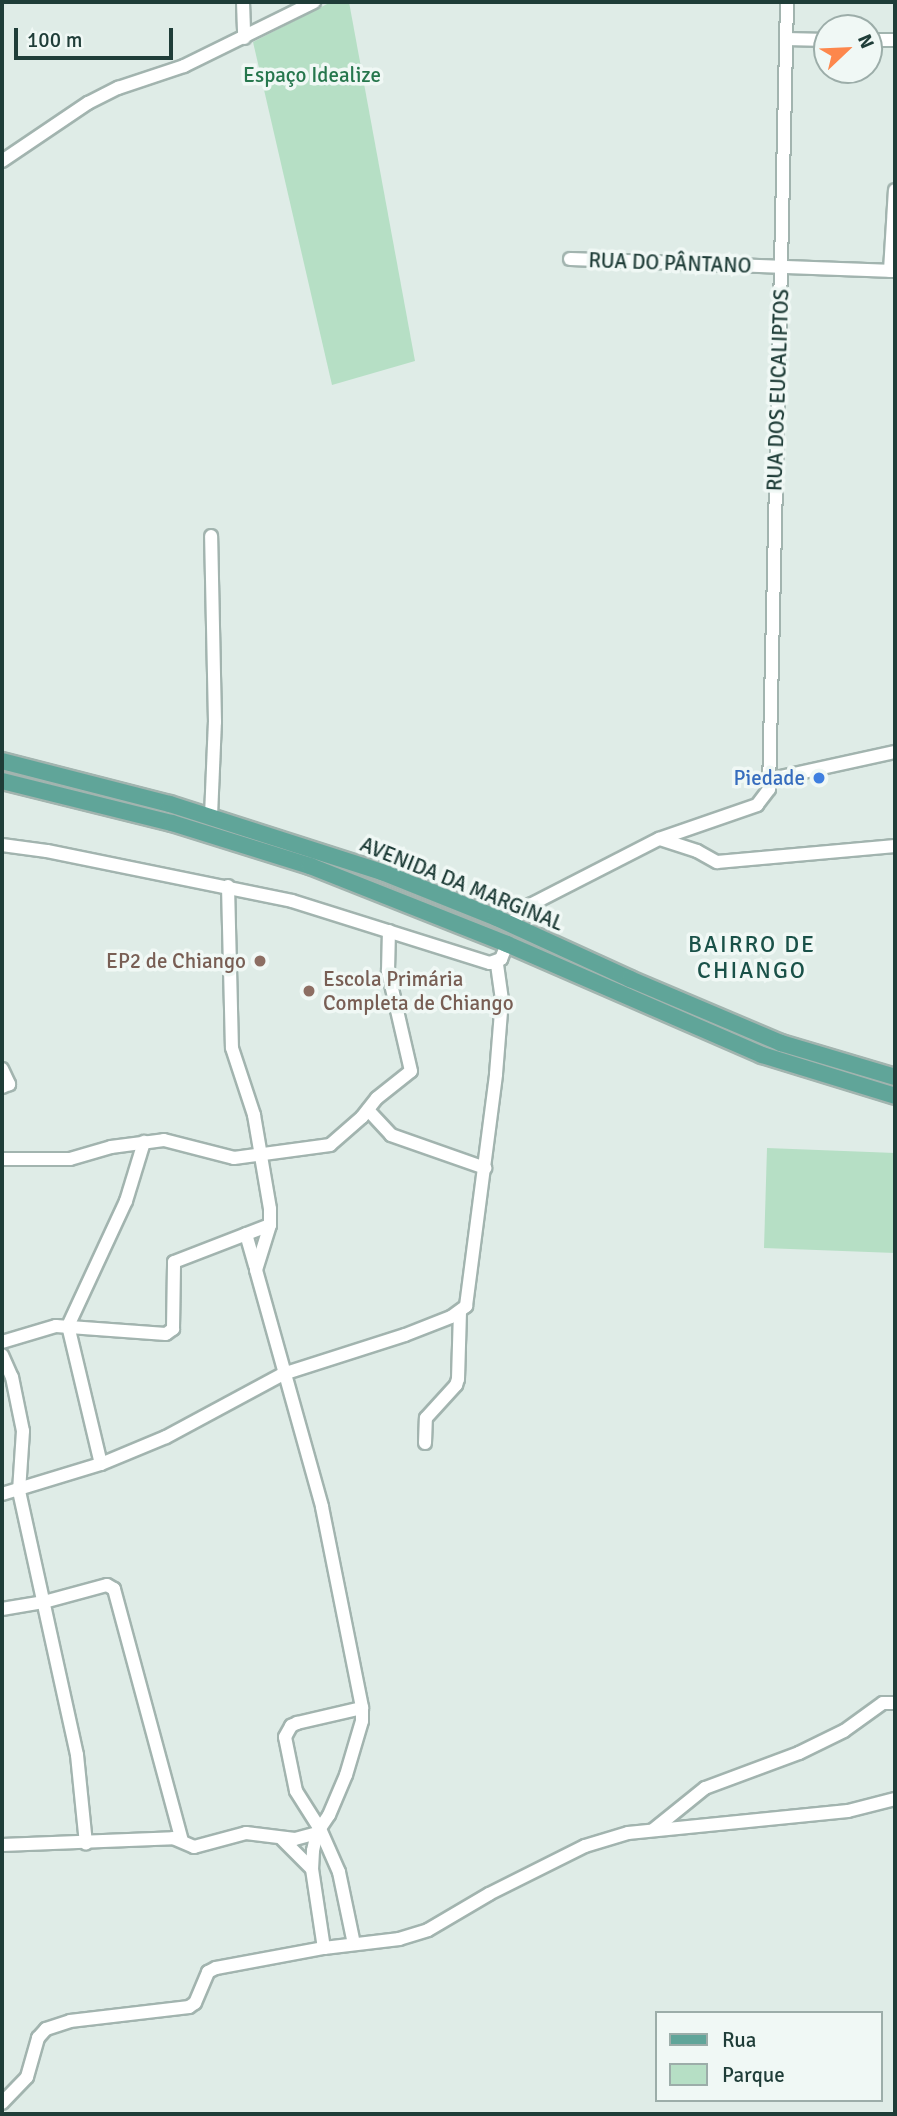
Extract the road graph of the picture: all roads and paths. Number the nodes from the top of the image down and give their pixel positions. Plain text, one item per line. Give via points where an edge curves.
1 (243, 2) edge
2 (314, 2) edge
3 (787, 2) edge
4 (244, 38) junction
5 (786, 39) junction
6 (813, 40) edge
7 (2, 161) edge
8 (895, 190) edge
9 (570, 260) dead end
10 (782, 267) junction
11 (893, 271) edge
12 (211, 536) dead end
13 (895, 751) edge
14 (2, 761) edge
15 (771, 779) junction
16 (2, 781) edge
17 (211, 816) junction
18 (659, 839) junction
19 (2, 845) edge
20 (895, 846) edge
21 (228, 886) junction
22 (510, 924) junction
23 (389, 931) junction
24 (507, 944) junction
25 (497, 962) junction
26 (2, 1069) edge
27 (895, 1077) edge
28 (2, 1087) edge
29 (895, 1096) edge
30 (368, 1110) junction
31 (144, 1142) junction
32 (262, 1153) junction
33 (2, 1159) edge
34 (485, 1168) junction
35 (270, 1224) junction
36 (246, 1234) junction
37 (256, 1270) junction
38 (460, 1312) junction
39 (68, 1326) junction
40 (2, 1342) edge
41 (2, 1355) edge
42 (283, 1374) junction
43 (425, 1443) dead end
44 (101, 1464) junction
45 (19, 1491) junction
46 (2, 1494) edge
47 (44, 1602) junction
48 (2, 1609) edge
49 (895, 1703) edge
50 (362, 1708) junction
51 (895, 1799) edge
52 (653, 1830) junction
53 (319, 1831) junction
54 (282, 1839) junction
55 (182, 1841) junction
56 (86, 1844) junction
57 (2, 1846) edge
58 (312, 1869) junction
59 (354, 1944) junction
60 (324, 1948) junction
61 (2, 2103) edge

1 - 4 street
2 - 4 street
3 - 5 street, RUA DOS EUCALIPTOS
4 - 7 street via 88,103
5 - 6 street
5 - 10 street, RUA DOS EUCALIPTOS
8 - 11 street
9 - 10 street, RUA DO PÂNTANO
10 - 11 street, RUA DO PÂNTANO
10 - 15 street, RUA DOS EUCALIPTOS
12 - 17 street via 215,722
13 - 15 street
14 - 17 main road, AVENIDA DA MARGINAL
15 - 18 street via 757,805
16 - 24 main road, AVENIDA DA MARGINAL via 172,823 310,866
17 - 22 main road, AVENIDA DA MARGINAL via 371,868
18 - 20 street via 717,862
18 - 22 street via 530,905
19 - 21 street
21 - 23 street
21 - 32 street via 231,1041
22 - 27 main road, AVENIDA DA MARGINAL via 781,1042
23 - 25 street
23 - 30 street via 388,971 411,1071
24 - 25 street
24 - 29 main road, AVENIDA DA MARGINAL via 762,1055
25 - 34 street via 502,1000
26 - 28 street via 9,1084
30 - 32 street via 330,1145
30 - 34 street via 391,1135
31 - 32 street via 164,1140 234,1158
31 - 33 street via 69,1159
31 - 39 street via 126,1201
32 - 35 street
34 - 38 street via 471,1251 469,1299
35 - 36 street
35 - 37 street
36 - 37 street
36 - 39 street via 174,1262 173,1329 166,1334
37 - 42 street
38 - 42 street via 405,1335
38 - 43 street via 458,1379 426,1418
39 - 40 street via 44,1328
39 - 44 street
41 - 45 street via 12,1377 23,1432
42 - 44 street via 166,1437
42 - 50 street via 322,1507
44 - 45 street
45 - 46 street
45 - 47 street
47 - 48 street
47 - 55 street via 107,1585 114,1589
47 - 56 street via 76,1755
49 - 52 street via 883,1703 844,1731 799,1753 705,1788
50 - 53 street via 346,1775
50 - 53 street via 297,1723 285,1737 296,1791
51 - 52 street via 848,1811
52 - 59 street via 585,1846 428,1930
53 - 54 street
53 - 58 street
53 - 59 street via 339,1872
54 - 55 street via 246,1833 203,1846
54 - 58 street
55 - 56 street via 161,1838
56 - 57 street
58 - 60 street
59 - 60 street
60 - 61 street via 216,1968 208,1972 189,2007 70,2021 46,2029 38,2038 30,2072

